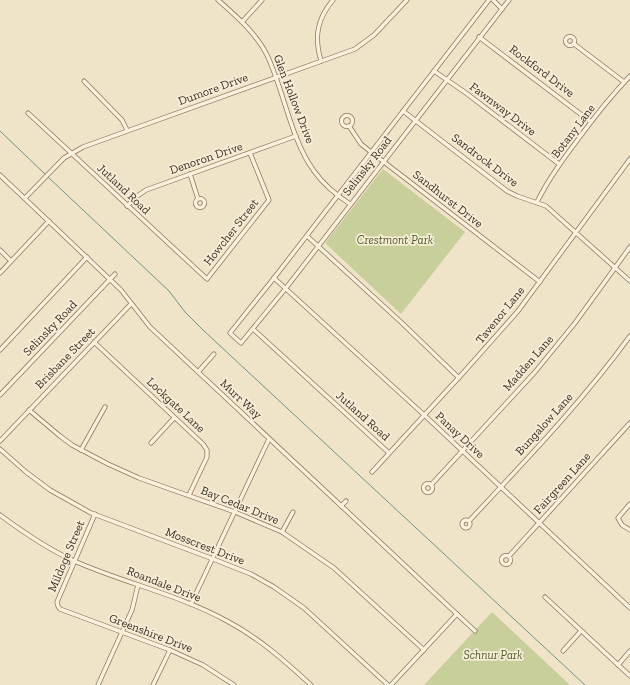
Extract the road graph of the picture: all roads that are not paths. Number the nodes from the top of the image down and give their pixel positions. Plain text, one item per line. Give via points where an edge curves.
1 (218, 0) edge
2 (262, 0) edge
3 (334, 0) edge
4 (407, 0) edge
5 (489, 0) edge
6 (492, 0) edge
7 (509, 0) edge
8 (502, 9) junction
9 (242, 22) junction
10 (479, 37) junction
11 (574, 44) dead end
12 (321, 61) junction
13 (434, 71) junction
14 (630, 76) edge
15 (275, 78) junction
16 (447, 80) junction
17 (84, 81) dead end
18 (624, 82) junction
19 (403, 110) junction
20 (28, 113) dead end
21 (416, 120) junction
22 (591, 122) junction
23 (349, 126) dead end
24 (127, 130) junction
25 (296, 136) junction
26 (371, 152) junction
27 (250, 153) junction
28 (71, 154) junction
29 (630, 159) edge
30 (383, 162) junction
31 (559, 164) junction
32 (190, 174) junction
33 (0, 175) edge
34 (337, 195) junction
35 (25, 198) junction
36 (198, 199) dead end
37 (537, 202) junction
38 (350, 204) junction
39 (127, 206) junction
40 (49, 221) junction
41 (575, 232) junction
42 (307, 236) junction
43 (318, 246) junction
44 (630, 247) edge
45 (0, 250) edge
46 (87, 257) junction
47 (11, 261) junction
48 (615, 267) junction
49 (0, 273) edge
50 (115, 274) dead end
51 (274, 278) junction
52 (110, 279) junction
53 (207, 279) joint
54 (630, 281) edge
55 (540, 282) junction
56 (286, 288) junction
57 (131, 304) junction
58 (253, 329) junction
59 (630, 336) edge
60 (94, 342) junction
61 (0, 350) edge
62 (214, 354) dead end
63 (198, 372) junction
64 (459, 378) junction
65 (0, 395) edge
66 (105, 407) dead end
67 (30, 410) junction
68 (424, 416) junction
69 (174, 418) junction
70 (630, 423) edge
71 (269, 439) junction
72 (0, 441) edge
73 (151, 443) dead end
74 (0, 449) edge
75 (81, 450) junction
76 (462, 451) junction
77 (389, 453) junction
78 (372, 472) dead end
79 (431, 485) dead end
80 (501, 487) junction
81 (189, 495) junction
82 (346, 501) dead end
83 (630, 504) edge
84 (341, 506) junction
85 (235, 512) junction
86 (293, 512) dead end
87 (95, 514) junction
88 (0, 516) edge
89 (469, 521) dead end
90 (539, 524) junction
91 (630, 530) edge
92 (282, 532) junction
93 (509, 556) dead end
94 (213, 559) junction
95 (75, 561) junction
96 (138, 585) junction
97 (545, 597) dead end
98 (191, 604) junction
99 (58, 606) joint
100 (630, 608) edge
101 (457, 614) junction
102 (475, 631) dead end
103 (581, 631) junction
104 (123, 632) junction
105 (170, 650) junction
106 (424, 650) junction
107 (563, 651) dead end
108 (630, 651) edge
109 (618, 664) junction
110 (630, 676) edge
111 (98, 685) edge
112 (153, 685) edge
113 (234, 685) edge
114 (311, 685) edge
115 (388, 685) edge
116 (391, 685) edge

1 - 9 street, Glen Hollow Drive
2 - 9 street
3 - 12 street via 323,13 318,26 317,48
4 - 12 street, Dumore Drive via 365,42 355,49
5 - 13 street, Selinsky Road
6 - 8 street
7 - 8 street, Selinsky Road
8 - 10 street, Selinsky Road
9 - 15 street, Glen Hollow Drive via 266,54
10 - 16 street, Selinsky Road
10 - 22 street, Rockford Drive
11 - 18 street
12 - 15 street, Dumore Drive
13 - 16 street, Fawnway Drive
13 - 19 street, Selinsky Road
14 - 18 street, Botany Lane
15 - 24 street, Dumore Drive
15 - 25 street, Glen Hollow Drive
16 - 21 street, Selinsky Road
16 - 31 street, Fawnway Drive
17 - 24 street via 122,120
18 - 22 street, Botany Lane
19 - 21 street, Sandrock Drive
19 - 26 street, Selinsky Road
20 - 28 street, Jutland Road
21 - 30 street, Selinsky Road
21 - 37 street, Sandrock Drive via 507,190
22 - 31 street, Botany Lane
23 - 26 street, Sandhurst Drive via 361,144
24 - 28 street, Dumore Drive
25 - 27 street, Denoron Drive
25 - 34 street, Glen Hollow Drive via 314,171
26 - 30 street, Sandhurst Drive
26 - 34 street, Selinsky Road
27 - 32 street, Denoron Drive
27 - 53 street, Howcher Street via 269,200
28 - 35 street, Dumore Drive
28 - 39 street, Jutland Road
29 - 41 street, Tavenor Lane
30 - 38 street, Selinsky Road
30 - 55 street, Sandhurst Drive
31 - 37 street, Botany Lane
32 - 36 street
32 - 39 street, Denoron Drive via 146,190
33 - 35 street, Murr Way
34 - 38 street, Glen Hollow Drive
34 - 42 street, Selinsky Road
35 - 40 street, Murr Way
37 - 41 street, Sandrock Drive via 556,213
38 - 43 street, Selinsky Road
39 - 53 street, Jutland Road
40 - 46 street, Murr Way
40 - 47 street
41 - 48 street, Sandrock Drive
41 - 55 street, Tavenor Lane
42 - 43 street
42 - 51 street, Selinsky Road
43 - 56 street, Selinsky Road
43 - 64 street
44 - 48 street, Madden Lane
45 - 47 street
46 - 52 street, Murr Way
46 - 61 street
47 - 49 street
48 - 54 street, Sandrock Drive
48 - 76 street, Madden Lane via 540,366
50 - 52 street, Selinsky Road
51 - 56 street, Panay Drive
51 - 58 street, Selinsky Road via 230,333 241,343
52 - 57 street, Murr Way
52 - 65 street, Selinsky Road
55 - 64 street, Tavenor Lane
56 - 58 street, Selinsky Road
56 - 68 street, Panay Drive
57 - 60 street, Brisbane Street
57 - 63 street, Murr Way via 150,327
58 - 77 street, Jutland Road
59 - 80 street, Bungalow Lane via 575,405
60 - 67 street, Brisbane Street
60 - 69 street, Lockgate Lane
62 - 63 street
63 - 71 street, Murr Way
64 - 68 street, Tavenor Lane
66 - 75 street
67 - 72 street, Brisbane Street
67 - 75 street, Bay Cedar Drive
68 - 76 street, Panay Drive
68 - 77 street, Tavenor Lane
69 - 73 street
69 - 81 street, Lockgate Lane via 207,450 207,457
70 - 90 street, Fairgreen Lane
71 - 84 street, Murr Way
71 - 85 street
74 - 87 street, Mosscrest Drive via 50,490
75 - 81 street, Bay Cedar Drive via 139,478
76 - 79 street, Madden Lane
76 - 80 street, Panay Drive
77 - 78 street, Tavenor Lane
80 - 89 street, Bungalow Lane
80 - 90 street, Panay Drive
81 - 85 street, Bay Cedar Drive
82 - 84 street
83 - 91 street via 618,518 622,525
84 - 101 street, Murr Way
85 - 92 street, Bay Cedar Drive
85 - 94 street
86 - 92 street
87 - 94 street, Mosscrest Drive
87 - 95 street, Mildoge Street
88 - 95 street, Roandale Drive via 40,543
90 - 93 street, Fairgreen Lane
90 - 100 street, Panay Drive
92 - 106 street, Bay Cedar Drive via 334,568
94 - 98 street
94 - 115 street, Mosscrest Drive via 251,574 304,608
95 - 96 street, Roandale Drive
95 - 99 street, Mildoge Street via 57,602
96 - 98 street, Roandale Drive
96 - 104 street
97 - 103 street
98 - 114 street, Roandale Drive via 256,638 284,659
99 - 104 street, Greenshire Drive via 60,610
101 - 102 street, Murr Way
101 - 106 street
103 - 107 street
103 - 109 street
104 - 105 street, Greenshire Drive
104 - 111 street
105 - 112 street
105 - 113 street, Greenshire Drive via 203,665
106 - 116 street
108 - 109 street
109 - 110 street

